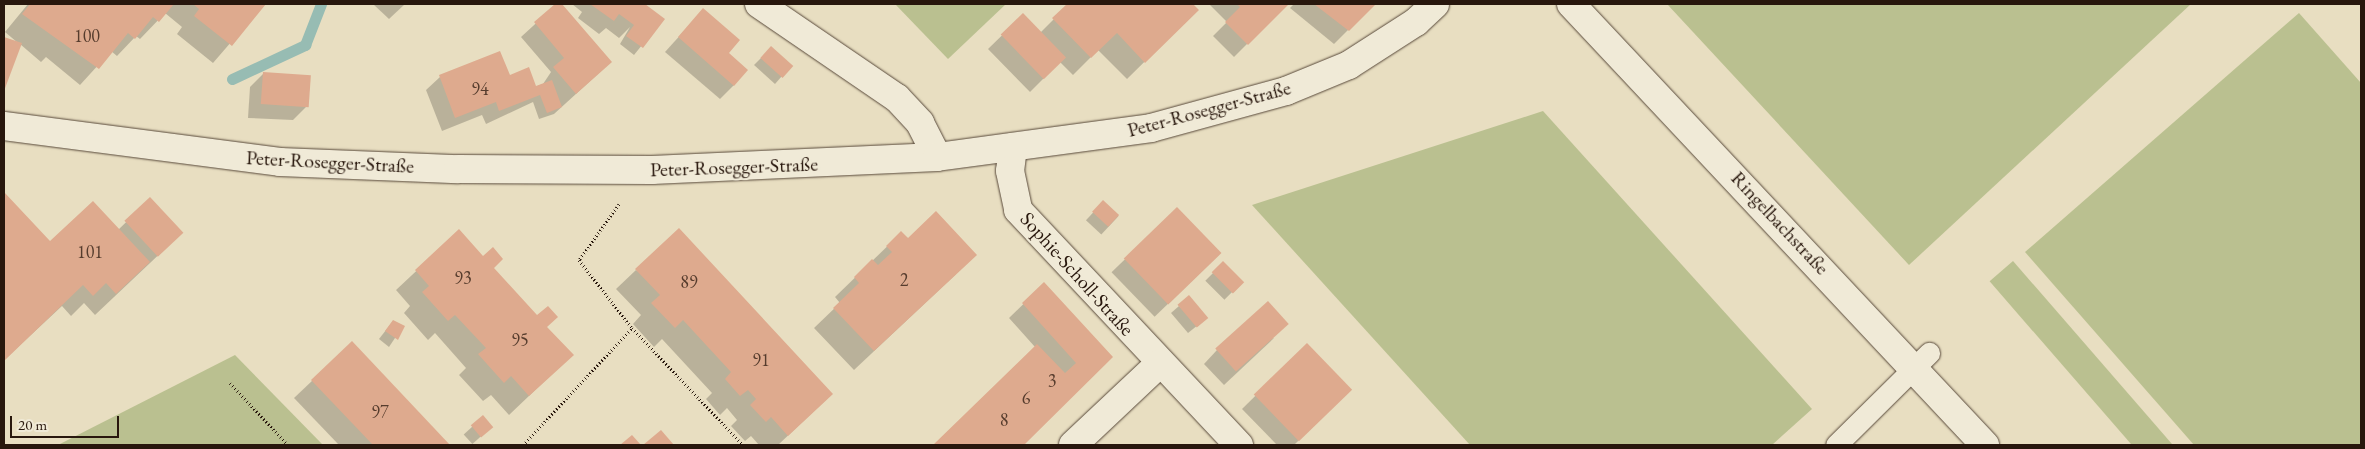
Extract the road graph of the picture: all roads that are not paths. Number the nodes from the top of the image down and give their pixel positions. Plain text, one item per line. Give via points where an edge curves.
1 (759, 4) edge
2 (1435, 4) edge
3 (1571, 4) edge
4 (4, 126) edge
5 (1013, 147) junction
6 (937, 157) junction
7 (1922, 361) junction
8 (1159, 364) junction
9 (1072, 445) edge
10 (1239, 445) edge
11 (1836, 445) edge
12 (1985, 445) edge

1 - 6 street via 897,98 920,123
2 - 5 street, Peter-Rosegger-Straße via 1416,22 1349,65 1286,91 1151,128
3 - 7 street, Ringelbachstraße
4 - 6 street, Peter-Rosegger-Straße via 280,162 652,170
5 - 6 street, Peter-Rosegger-Straße
5 - 8 street, Sophie-Scholl-Straße via 1010,171 1018,210
7 - 11 street
7 - 12 street, Ringelbachstraße
8 - 9 street
8 - 10 street, Sophie-Scholl-Straße

